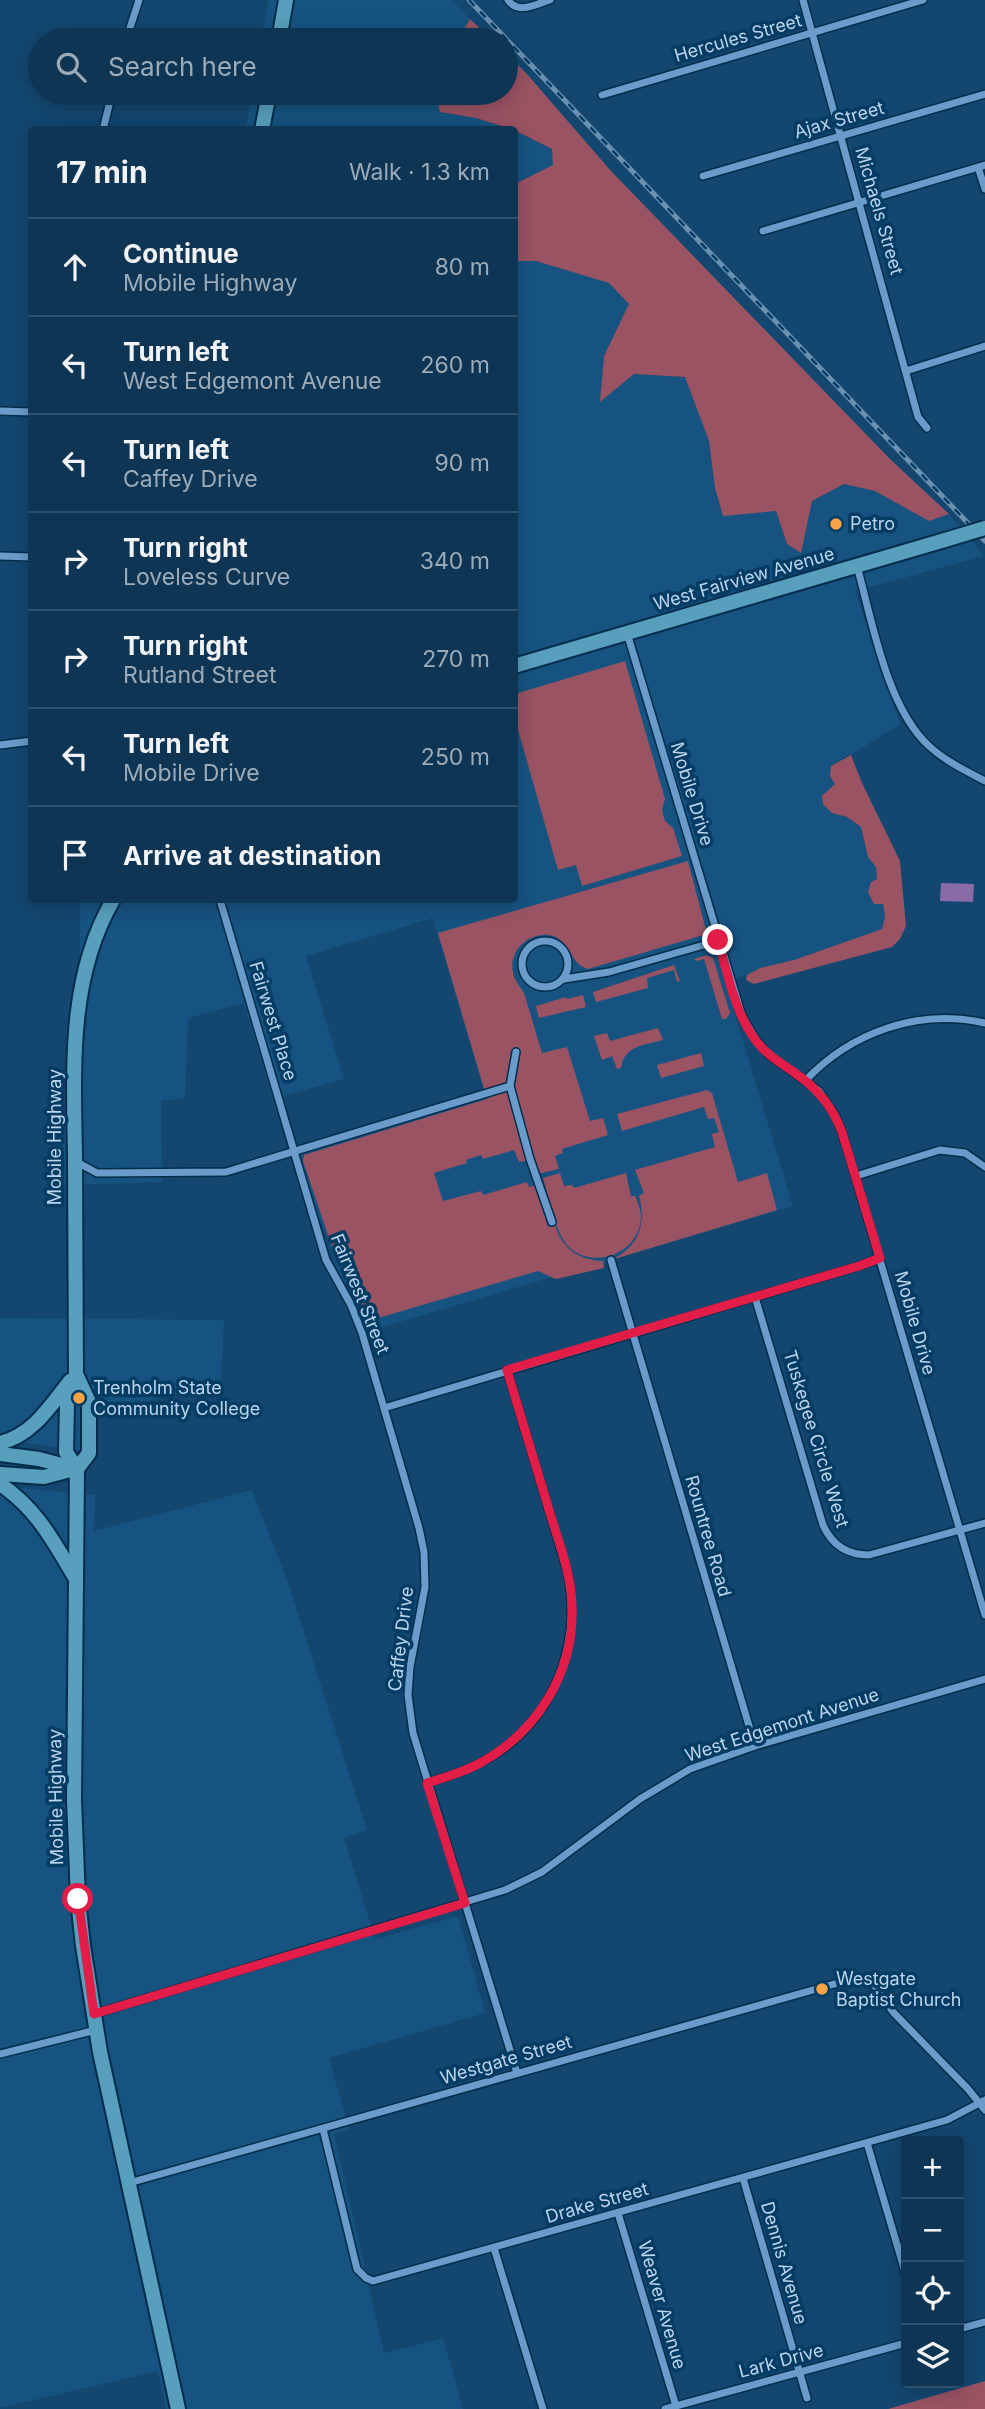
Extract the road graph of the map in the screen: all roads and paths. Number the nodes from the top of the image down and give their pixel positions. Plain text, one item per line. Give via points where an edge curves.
1 (138, 0) edge
2 (550, 0) edge
3 (803, 0) edge
4 (923, 0) edge
5 (283, 1) edge
6 (508, 1) edge
7 (130, 28) edge
8 (280, 28) edge
9 (813, 32) junction
10 (985, 94) edge
11 (602, 95) dead end
12 (109, 105) edge
13 (267, 105) edge
14 (104, 126) edge
15 (263, 126) edge
16 (841, 136) junction
17 (982, 166) edge
18 (703, 176) dead end
19 (985, 189) edge
20 (860, 202) junction
21 (763, 231) dead end
22 (985, 346) edge
23 (906, 371) junction
24 (0, 411) edge
25 (28, 412) edge
26 (927, 428) dead end
27 (985, 528) edge
28 (0, 556) edge
29 (28, 557) edge
30 (857, 566) junction
31 (627, 633) junction
32 (518, 665) edge
33 (28, 742) edge
34 (0, 746) edge
35 (985, 781) edge
36 (111, 903) edge
37 (221, 903) edge
38 (718, 940) junction
39 (564, 979) junction
40 (985, 1023) edge
41 (516, 1052) dead end
42 (806, 1081) junction
43 (510, 1086) junction
44 (295, 1152) junction
45 (75, 1161) junction
46 (985, 1167) edge
47 (856, 1176) junction
48 (552, 1222) dead end
49 (880, 1258) junction
50 (611, 1260) dead end
51 (755, 1297) junction
52 (632, 1334) junction
53 (507, 1370) junction
54 (75, 1374) junction
55 (384, 1408) junction
56 (0, 1443) edge
57 (0, 1454) edge
58 (77, 1469) junction
59 (0, 1474) edge
60 (0, 1483) edge
61 (985, 1522) edge
62 (960, 1530) junction
63 (76, 1579) junction
64 (985, 1615) edge
65 (985, 1679) edge
66 (755, 1746) junction
67 (427, 1783) junction
68 (465, 1903) junction
69 (94, 2014) junction
70 (97, 2030) junction
71 (0, 2054) edge
72 (517, 2074) junction
73 (983, 2105) edge
74 (323, 2129) junction
75 (867, 2143) junction
76 (743, 2178) junction
77 (129, 2183) junction
78 (618, 2213) junction
79 (494, 2248) junction
80 (902, 2262) edge
81 (985, 2322) edge
82 (964, 2328) edge
83 (901, 2344) edge
84 (799, 2372) junction
85 (807, 2398) dead end
86 (676, 2406) junction
87 (178, 2409) edge
88 (543, 2409) edge
89 (665, 2409) edge

1 - 7 street
2 - 6 street via 523,8
3 - 9 street, Michaels Street
4 - 9 street, Hercules Street
5 - 8 main road
9 - 11 street, Hercules Street
9 - 16 street, Michaels Street
10 - 16 street, Ajax Street
12 - 14 street
13 - 15 main road
16 - 18 street, Ajax Street
16 - 20 street, Michaels Street
17 - 19 street
17 - 20 street
20 - 21 street
20 - 23 street, Michaels Street
22 - 23 street
23 - 26 street, Michaels Street via 918,417
24 - 25 street
27 - 30 main road, West Fairview Avenue, bridge
28 - 29 street
30 - 31 main road, West Fairview Avenue
30 - 35 street via 892,689 912,729 930,748
31 - 32 main road, West Fairview Avenue
31 - 38 street, Mobile Drive
33 - 34 street
36 - 45 main road, Mobile Highway via 92,948 78,1007
37 - 44 street, Fairwest Place
38 - 39 street via 609,972
38 - 42 street, Mobile Drive via 749,1029 769,1055
39 - 39 street via 547,988 528,981 522,964 530,946 549,941 558,944 568,961
40 - 42 street via 942,1019 893,1026 843,1048
41 - 43 street
42 - 47 street, Mobile Drive via 835,1115
43 - 44 street
43 - 48 street
44 - 45 street via 220,1173 97,1172
44 - 55 street, Fairwest Street via 326,1260 362,1333
45 - 54 main road, Mobile Highway
46 - 47 street via 965,1153 940,1150
47 - 49 street, Mobile Drive
49 - 51 street
49 - 62 street, Mobile Drive
50 - 52 street, Rountree Road
51 - 52 street
51 - 62 street, Tuskegee Circle West via 823,1525 833,1542 850,1553 869,1555
52 - 53 street
52 - 66 street, Rountree Road
53 - 55 street
53 - 67 street via 568,1574 572,1607 569,1643 551,1694 524,1731 481,1763
54 - 56 main road via 36,1423
54 - 58 main road, Mobile Highway via 67,1403 66,1452
54 - 58 main road, Mobile Highway via 89,1402 89,1453
55 - 67 street, Caffey Drive via 424,1552 425,1587 408,1695
57 - 58 main road
58 - 59 main road via 44,1477
58 - 63 main road, Mobile Highway
60 - 63 main road via 29,1506
61 - 62 street
62 - 64 street, Mobile Drive
63 - 69 main road, Mobile Highway via 75,1849
65 - 66 street, West Edgemont Avenue
66 - 68 street, West Edgemont Avenue via 673,1778 542,1872
67 - 68 street, Caffey Drive
68 - 69 street, West Edgemont Avenue
68 - 72 street, Caffey Drive
69 - 70 main road, Mobile Highway
70 - 71 street
70 - 77 main road, Mobile Highway
72 - 73 street, Westgate Street via 859,1977 871,1983
72 - 74 street, Westgate Street
73 - 75 street, Drake Street
74 - 77 street, Westgate Street
74 - 79 street, Drake Street via 357,2269 366,2278 379,2280
75 - 76 street, Drake Street
75 - 80 street
76 - 78 street, Drake Street
76 - 84 street, Dennis Avenue
77 - 87 main road, Mobile Highway
78 - 79 street, Drake Street
78 - 86 street, Weaver Avenue
79 - 88 street
81 - 82 street
83 - 84 street, Lark Drive
84 - 85 street, Dennis Avenue
84 - 86 street, Lark Drive
86 - 89 street, Lark Drive

